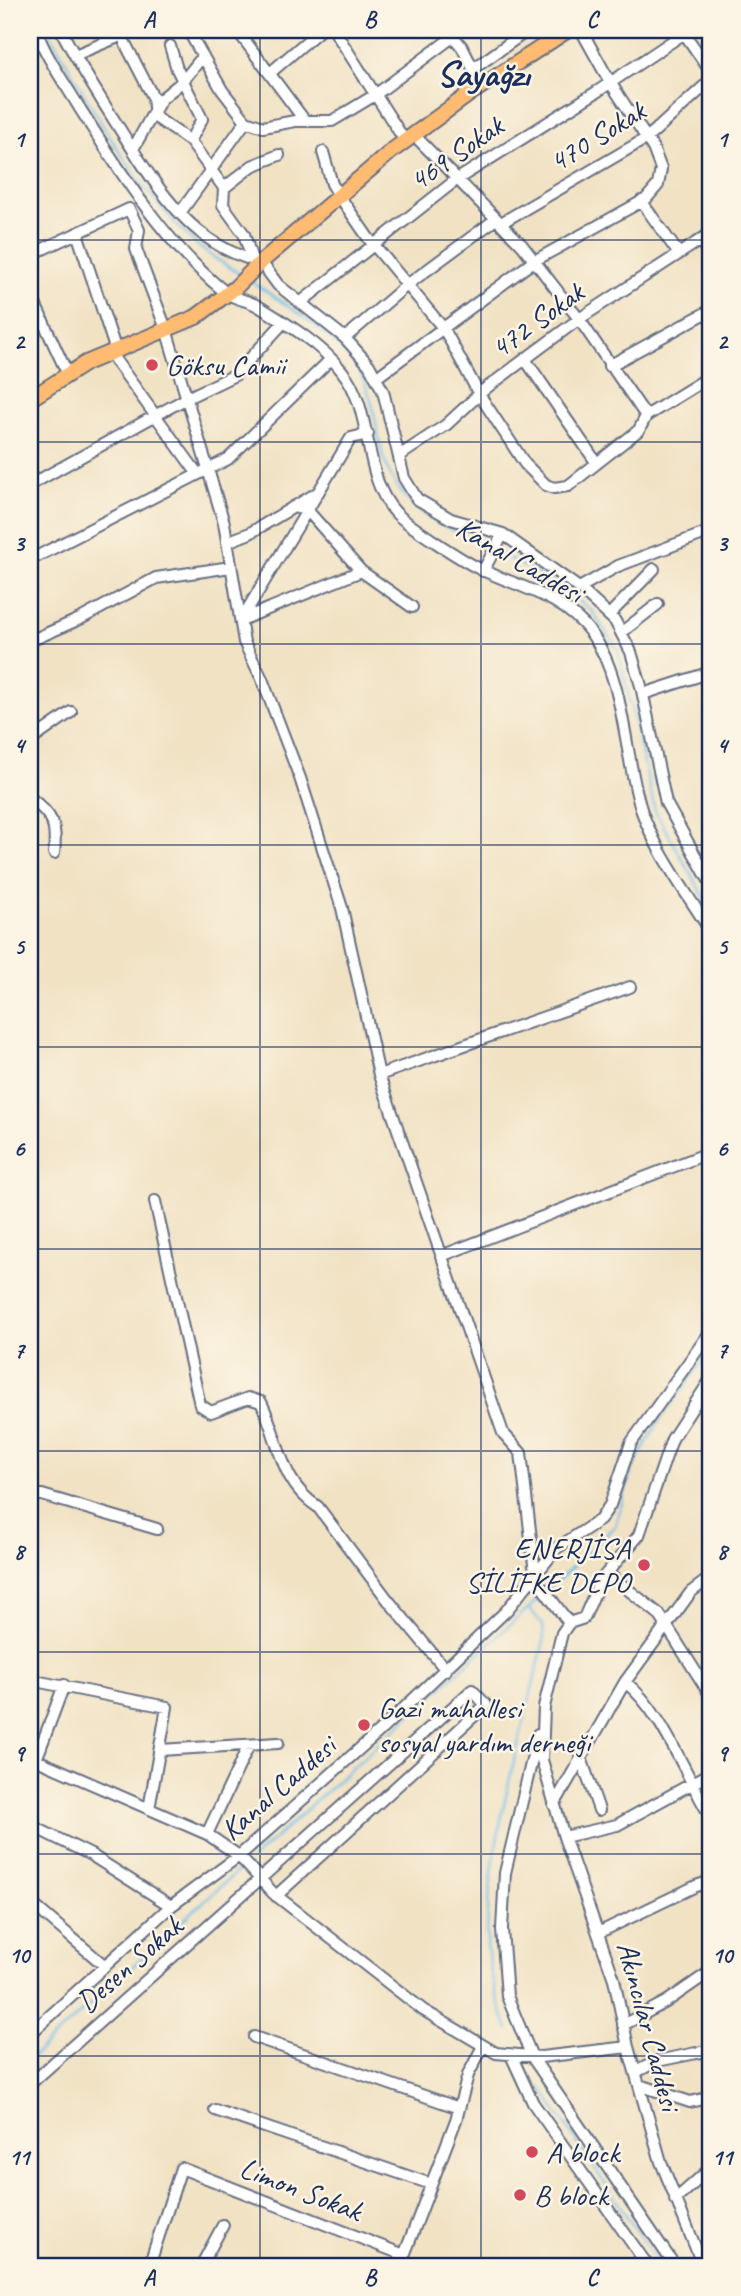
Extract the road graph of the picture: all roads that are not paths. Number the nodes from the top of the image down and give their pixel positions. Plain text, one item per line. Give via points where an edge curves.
1 (36, 30) edge
2 (61, 30) edge
3 (135, 30) edge
4 (188, 30) edge
5 (237, 30) edge
6 (320, 30) edge
7 (334, 30) edge
8 (528, 30) edge
9 (568, 30) edge
10 (581, 30) edge
11 (685, 31) edge
12 (451, 33) edge
13 (125, 43) dead end
14 (170, 46) dead end
15 (75, 55) junction
16 (203, 56) junction
17 (473, 69) junction
18 (711, 72) edge
19 (270, 73) junction
20 (711, 80) edge
21 (183, 81) junction
22 (610, 82) junction
23 (482, 86) junction
24 (375, 95) junction
25 (154, 110) junction
26 (246, 121) junction
27 (305, 121) junction
28 (409, 138) junction
29 (646, 138) junction
30 (190, 141) junction
31 (133, 149) junction
32 (323, 152) dead end
33 (279, 155) dead end
34 (210, 167) junction
35 (456, 180) junction
36 (224, 188) junction
37 (340, 197) junction
38 (641, 201) junction
39 (180, 213) junction
40 (498, 221) junction
41 (77, 233) junction
42 (711, 233) edge
43 (699, 240) junction
44 (373, 244) junction
45 (679, 254) junction
46 (30, 256) edge
47 (711, 257) edge
48 (534, 261) junction
49 (256, 263) junction
50 (407, 285) junction
51 (231, 291) junction
52 (30, 293) edge
53 (300, 303) junction
54 (711, 310) edge
55 (579, 319) junction
56 (283, 323) junction
57 (444, 328) junction
58 (166, 329) junction
59 (345, 338) junction
60 (113, 352) junction
61 (331, 359) junction
62 (525, 359) junction
63 (609, 366) junction
64 (68, 375) junction
65 (711, 376) edge
66 (377, 377) junction
67 (479, 394) junction
68 (187, 398) junction
69 (30, 399) edge
70 (155, 415) junction
71 (646, 416) junction
72 (368, 433) junction
73 (399, 456) junction
74 (596, 462) junction
75 (202, 471) junction
76 (30, 485) edge
77 (318, 492) junction
78 (293, 507) junction
79 (307, 510) junction
80 (711, 531) edge
81 (500, 538) junction
82 (227, 542) junction
83 (30, 560) edge
84 (486, 566) junction
85 (231, 567) junction
86 (654, 569) dead end
87 (361, 571) junction
88 (579, 588) junction
89 (658, 604) dead end
90 (412, 607) dead end
91 (609, 615) junction
92 (241, 620) junction
93 (622, 632) junction
94 (30, 641) edge
95 (711, 672) edge
96 (643, 694) junction
97 (71, 712) dead end
98 (30, 741) edge
99 (30, 798) edge
100 (54, 853) dead end
101 (711, 884) edge
102 (711, 932) edge
103 (630, 987) dead end
104 (379, 1075) junction
105 (711, 1152) edge
106 (155, 1201) dead end
107 (441, 1256) junction
108 (711, 1331) edge
109 (711, 1379) edge
110 (30, 1495) edge
111 (157, 1529) dead end
112 (607, 1573) junction
113 (532, 1576) junction
114 (711, 1577) edge
115 (569, 1623) junction
116 (667, 1624) junction
117 (446, 1670) junction
118 (711, 1672) edge
119 (30, 1680) edge
120 (701, 1680) junction
121 (625, 1682) junction
122 (64, 1685) junction
123 (711, 1696) edge
124 (544, 1707) junction
125 (278, 1743) dead end
126 (249, 1745) junction
127 (160, 1750) junction
128 (33, 1758) edge
129 (581, 1759) junction
130 (711, 1773) edge
131 (690, 1784) junction
132 (554, 1805) junction
133 (149, 1809) junction
134 (599, 1810) dead end
135 (711, 1817) edge
136 (30, 1825) edge
137 (207, 1834) junction
138 (564, 1836) junction
139 (239, 1856) junction
140 (261, 1880) junction
141 (711, 1881) edge
142 (276, 1896) junction
143 (30, 1902) edge
144 (171, 1906) junction
145 (598, 1933) junction
146 (105, 1966) junction
147 (711, 1971) edge
148 (624, 2025) junction
149 (30, 2034) edge
150 (254, 2037) dead end
151 (483, 2046) junction
152 (628, 2047) junction
153 (711, 2050) edge
154 (511, 2055) junction
155 (532, 2057) junction
156 (636, 2072) junction
157 (30, 2084) edge
158 (639, 2085) junction
159 (711, 2098) edge
160 (459, 2108) junction
161 (215, 2110) dead end
162 (711, 2168) edge
163 (431, 2184) junction
164 (675, 2200) junction
165 (223, 2225) dead end
166 (402, 2261) edge
167 (149, 2266) edge
168 (201, 2266) edge
169 (648, 2266) edge
170 (675, 2266) edge
171 (703, 2266) edge

1 - 51 street via 42,48 102,143 163,229
2 - 15 street
3 - 15 street
4 - 16 street
5 - 19 street
6 - 19 street
7 - 24 street
8 - 17 street
9 - 23 main road
10 - 22 street
11 - 18 street
11 - 22 street, 469 Sokak
12 - 17 street
12 - 24 street
13 - 25 street via 148,86
14 - 21 street
15 - 31 street
16 - 21 street
16 - 26 street
17 - 23 street
19 - 27 street
20 - 29 street, 470 Sokak
21 - 25 street
21 - 30 street via 202,119
22 - 29 street
22 - 35 street, 469 Sokak
23 - 28 main road
24 - 27 street via 332,121
24 - 28 street
25 - 30 street via 168,129
25 - 31 street
26 - 27 street via 263,127
26 - 34 street
28 - 35 street
28 - 37 main road
29 - 38 street via 661,169 658,185
29 - 40 street, 470 Sokak
30 - 34 street
31 - 39 street
32 - 37 street
33 - 36 street via 252,166
34 - 36 street
34 - 39 street
35 - 40 street
35 - 44 street, 469 Sokak
36 - 49 street via 223,205 244,234
37 - 44 street
37 - 49 main road
38 - 45 street
38 - 48 street
39 - 49 street via 215,243
40 - 48 street
40 - 50 street, 470 Sokak
41 - 46 street
41 - 58 street via 129,209 139,230 136,249
41 - 60 street
42 - 43 street, 472 Sokak
43 - 45 street, 472 Sokak
43 - 47 street
44 - 50 street
44 - 53 street, 469 Sokak
45 - 55 street, 472 Sokak
48 - 55 street
48 - 57 street
49 - 51 main road
49 - 53 street
50 - 57 street
50 - 59 street, 470 Sokak
51 - 56 street, Kanal Caddesi
51 - 58 main road via 196,317
52 - 64 street
53 - 59 street
54 - 63 street
55 - 62 street, 472 Sokak
55 - 63 street
56 - 61 street, Kanal Caddesi
56 - 68 street via 234,375
57 - 66 street
57 - 67 street
58 - 60 main road
58 - 68 street
59 - 66 street
60 - 64 main road
60 - 70 street
61 - 72 street, Kanal Caddesi via 352,386
61 - 75 street via 228,459
62 - 67 street, 472 Sokak
62 - 74 street
63 - 71 street
64 - 69 main road
65 - 71 street
66 - 73 street
67 - 73 street, 472 Sokak via 446,425
67 - 74 street via 525,464 546,485 568,486
68 - 70 street
68 - 75 street
70 - 75 street
70 - 76 street
71 - 74 street via 639,430
72 - 77 street via 351,438
72 - 84 street, Kanal Caddesi via 382,490 396,513
73 - 81 street via 404,478 417,499 451,519
75 - 82 street
75 - 83 street
77 - 78 street
77 - 79 street
78 - 79 street
78 - 82 street
79 - 87 street
79 - 92 street
80 - 88 street via 618,566
81 - 84 street
81 - 88 street
82 - 85 street
84 - 102 street, Kanal Caddesi via 547,596 591,633 615,689 648,826
85 - 92 street
85 - 94 street via 156,578
86 - 91 street
87 - 90 street
87 - 92 street
88 - 91 street
89 - 93 street
91 - 93 street
92 - 104 street via 244,642 300,778 342,908
93 - 96 street
95 - 96 street
96 - 101 street via 666,803
97 - 98 street
99 - 100 street via 43,807 57,828
103 - 104 street
104 - 107 street
105 - 107 street
106 - 117 street via 200,1405 211,1412 248,1398 261,1402 289,1480 318,1507
107 - 113 street via 503,1433 521,1453
108 - 113 street, Kanal Caddesi via 631,1443 610,1505 600,1520 557,1548
109 - 112 street via 672,1439 639,1535
110 - 111 street
112 - 115 street via 584,1618
112 - 116 street
113 - 115 street
113 - 117 street, Kanal Caddesi via 506,1611
114 - 116 street via 691,1592
115 - 124 street via 562,1633
116 - 120 street
116 - 121 street
117 - 139 street, Kanal Caddesi
118 - 120 street
119 - 122 street
120 - 123 street
121 - 129 street
121 - 131 street via 639,1693
122 - 127 street via 167,1707
122 - 128 street
124 - 132 street, Akıncılar Caddesi via 542,1760
124 - 155 street via 505,1873 502,1930 507,1996
125 - 126 street
126 - 127 street
126 - 137 street
127 - 133 street
128 - 133 street
129 - 132 street
129 - 134 street
130 - 131 street
131 - 135 street
131 - 138 street via 617,1825
132 - 138 street, Akıncılar Caddesi
133 - 137 street
136 - 144 street via 91,1855
137 - 139 street
138 - 145 street, Akıncılar Caddesi
139 - 140 street
139 - 144 street, Kanal Caddesi
140 - 142 street
140 - 142 street, Desen Sokak via 310,1831 472,1690 486,1704
140 - 157 street, Desen Sokak
141 - 145 street
142 - 151 street via 423,2010
143 - 146 street
144 - 146 street, Kanal Caddesi
145 - 148 street, Akıncılar Caddesi
146 - 149 street, Kanal Caddesi
147 - 148 street
148 - 152 street, Akıncılar Caddesi
150 - 160 street
151 - 154 street
151 - 160 street via 468,2075
152 - 155 street
152 - 156 street, Akıncılar Caddesi
153 - 156 street via 657,2061
154 - 155 street
154 - 169 street via 533,2103
155 - 170 street
156 - 158 street, Akıncılar Caddesi
158 - 159 street via 690,2102
158 - 164 street, Akıncılar Caddesi
160 - 163 street
161 - 163 street
162 - 164 street
163 - 166 street
164 - 171 street, Akıncılar Caddesi
165 - 168 street
166 - 167 street, Limon Sokak via 181,2168

